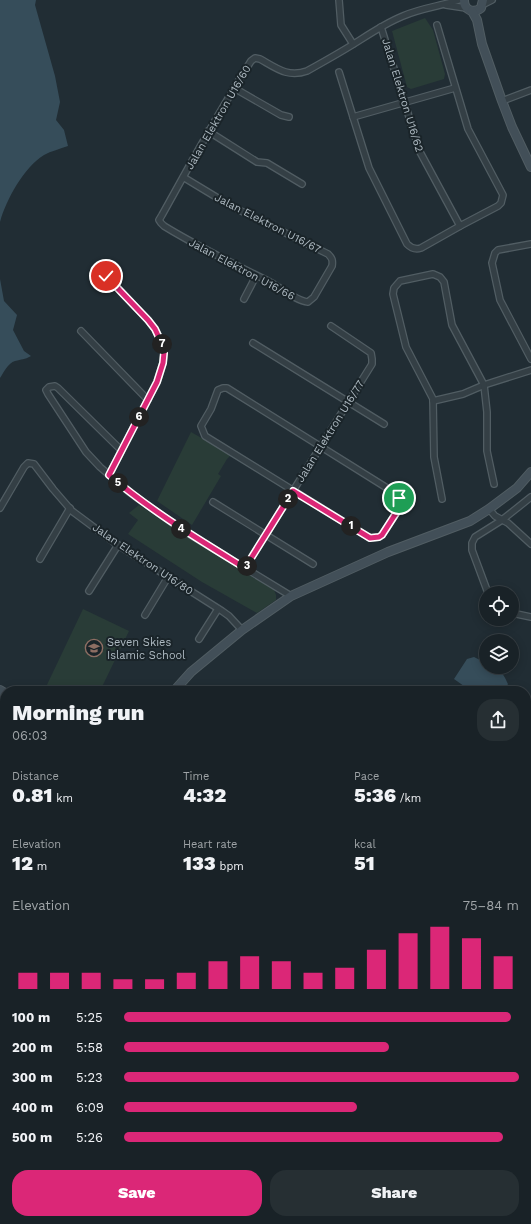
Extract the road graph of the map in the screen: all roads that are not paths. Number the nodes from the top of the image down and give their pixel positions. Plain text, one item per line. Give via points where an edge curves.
1 (339, 0) edge
2 (459, 0) edge
3 (492, 0) edge
4 (482, 4) edge
5 (444, 5) junction
6 (467, 6) edge
7 (477, 20) junction
8 (437, 25) dead end
9 (382, 27) junction
10 (353, 44) junction
11 (339, 72) dead end
12 (234, 88) junction
13 (455, 88) junction
14 (531, 90) edge
15 (502, 101) junction
16 (405, 102) junction
17 (289, 117) dead end
18 (353, 117) junction
19 (208, 131) junction
20 (528, 153) edge
21 (531, 167) edge
22 (183, 177) junction
23 (302, 184) dead end
24 (162, 215) joint
25 (460, 226) junction
26 (531, 244) edge
27 (106, 276) dead end
28 (256, 276) junction
29 (324, 279) joint
30 (244, 299) dead end
31 (331, 326) dead end
32 (80, 331) dead end
33 (253, 343) dead end
34 (531, 359) edge
35 (531, 370) edge
36 (484, 385) junction
37 (148, 400) junction
38 (348, 402) junction
39 (433, 402) junction
40 (384, 424) dead end
41 (321, 446) junction
42 (121, 450) junction
43 (531, 472) edge
44 (109, 475) junction
45 (494, 484) dead end
46 (293, 491) junction
47 (531, 497) edge
48 (442, 499) dead end
49 (213, 502) dead end
50 (0, 508) edge
51 (70, 508) junction
52 (489, 509) junction
53 (502, 520) junction
54 (266, 535) junction
55 (531, 544) edge
56 (118, 545) junction
57 (40, 559) dead end
58 (313, 564) dead end
59 (245, 568) junction
60 (168, 577) junction
61 (485, 586) edge
62 (89, 591) dead end
63 (291, 596) junction
64 (218, 609) junction
65 (519, 614) edge
66 (145, 615) dead end
67 (531, 617) edge
68 (242, 630) junction
69 (199, 639) dead end
70 (178, 686) edge

1 - 10 street via 341,24
2 - 5 street
3 - 4 street
4 - 6 street via 475,11
4 - 7 street
5 - 6 street
5 - 9 street, Jalan Elektron U16/60 via 420,9
6 - 7 street
7 - 15 street via 482,44
8 - 13 street
9 - 10 street, Jalan Elektron U16/60
9 - 16 street, Jalan Elektron U16/62
10 - 12 street, Jalan Elektron U16/60 via 301,73 284,73 255,58
11 - 18 street
12 - 17 street
12 - 19 street, Jalan Elektron U16/60
13 - 16 street
13 - 25 street via 468,129 503,195 498,206
14 - 15 street
15 - 20 street via 512,127
16 - 18 street
16 - 25 street, Jalan Elektron U16/62 via 420,152
18 - 25 street via 369,168 407,244 413,248 421,248
19 - 22 street, Jalan Elektron U16/60
19 - 23 street via 258,162 267,164
20 - 21 street
22 - 24 street, Jalan Elektron U16/60
22 - 29 street, Jalan Elektron U16/67 via 231,206 328,254 332,258 332,266
24 - 28 street, Jalan Elektron U16/66 via 160,220 164,226
26 - 34 street via 498,250 492,263 500,300
27 - 37 street via 148,320 162,344 163,363
28 - 29 street, Jalan Elektron U16/66 via 308,302
28 - 30 street
31 - 38 street, Jalan Elektron U16/77 via 371,353 372,364
32 - 37 street
33 - 38 street
35 - 36 street
36 - 39 street
36 - 39 street via 452,325 443,279 433,274 400,280 393,294 406,347
36 - 45 street via 487,451
37 - 42 street
38 - 40 street
38 - 41 street, Jalan Elektron U16/77
39 - 48 street via 434,457
41 - 46 street, Jalan Elektron U16/77
41 - 46 street via 396,493 401,503 391,522 379,537 370,538
41 - 46 street via 227,388 218,390 201,426 205,436
42 - 44 street
42 - 44 street via 58,388 54,386 46,390 86,452
43 - 52 street via 517,488
44 - 59 street via 181,529
46 - 54 street, Jalan Elektron U16/77
47 - 53 street
49 - 54 street
50 - 51 street, Jalan Elektron U16/80 via 28,463 34,464
51 - 56 street, Jalan Elektron U16/80
51 - 57 street
52 - 53 street
52 - 63 street via 470,521 388,552
53 - 55 street
53 - 61 street via 473,540 472,550
54 - 58 street
54 - 59 street, Jalan Elektron U16/77
56 - 60 street, Jalan Elektron U16/80
56 - 62 street
59 - 63 street
60 - 64 street, Jalan Elektron U16/80
60 - 66 street
63 - 68 street
64 - 68 street, Jalan Elektron U16/80
64 - 69 street
65 - 67 street
68 - 70 street via 191,672

